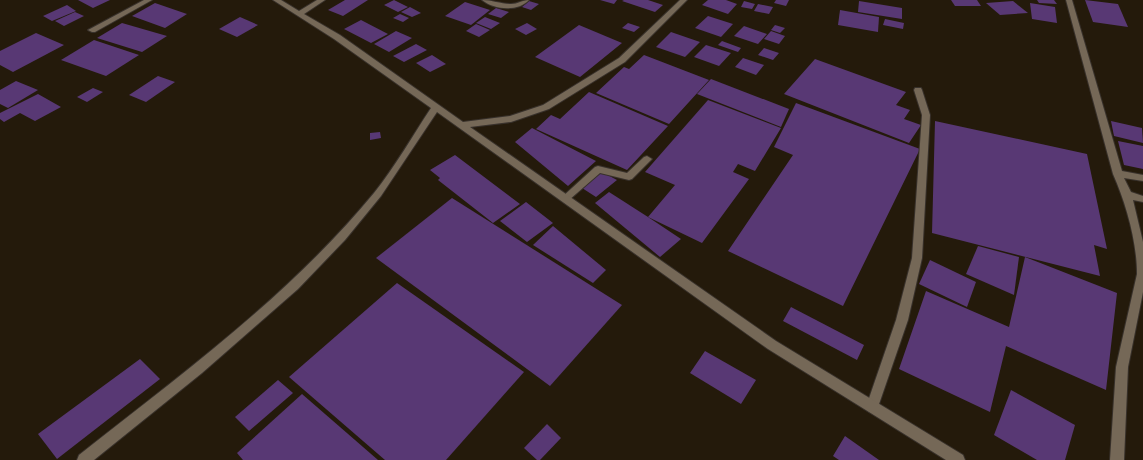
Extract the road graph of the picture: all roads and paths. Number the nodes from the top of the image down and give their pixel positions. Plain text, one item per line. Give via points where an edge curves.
1 (149, 0) edge
2 (276, 0) edge
3 (322, 0) edge
4 (485, 0) edge
5 (526, 0) edge
6 (684, 0) edge
7 (1069, 0) edge
8 (299, 14) junction
9 (92, 30) dead end
10 (918, 90) dead end
11 (436, 108) junction
12 (460, 125) junction
13 (647, 159) dead end
14 (1118, 174) junction
15 (1143, 178) edge
16 (1127, 196) junction
17 (566, 198) junction
18 (1143, 200) edge
19 (1142, 259) edge
20 (872, 407) junction
21 (84, 460) edge
22 (958, 460) edge
23 (1117, 460) edge

1 - 9 street
2 - 8 street
3 - 8 street
4 - 5 street via 511,8
6 - 12 street via 622,60 546,106 511,118
7 - 14 street
8 - 11 street via 337,37
10 - 20 street via 926,115 917,258 902,320
11 - 12 street
11 - 21 street via 378,194 294,286 198,369
12 - 17 street
13 - 17 street via 630,177 598,169
14 - 15 street
14 - 16 street
16 - 18 street
16 - 19 street
17 - 20 street via 772,345
19 - 23 street via 1142,274 1122,367
20 - 22 street

